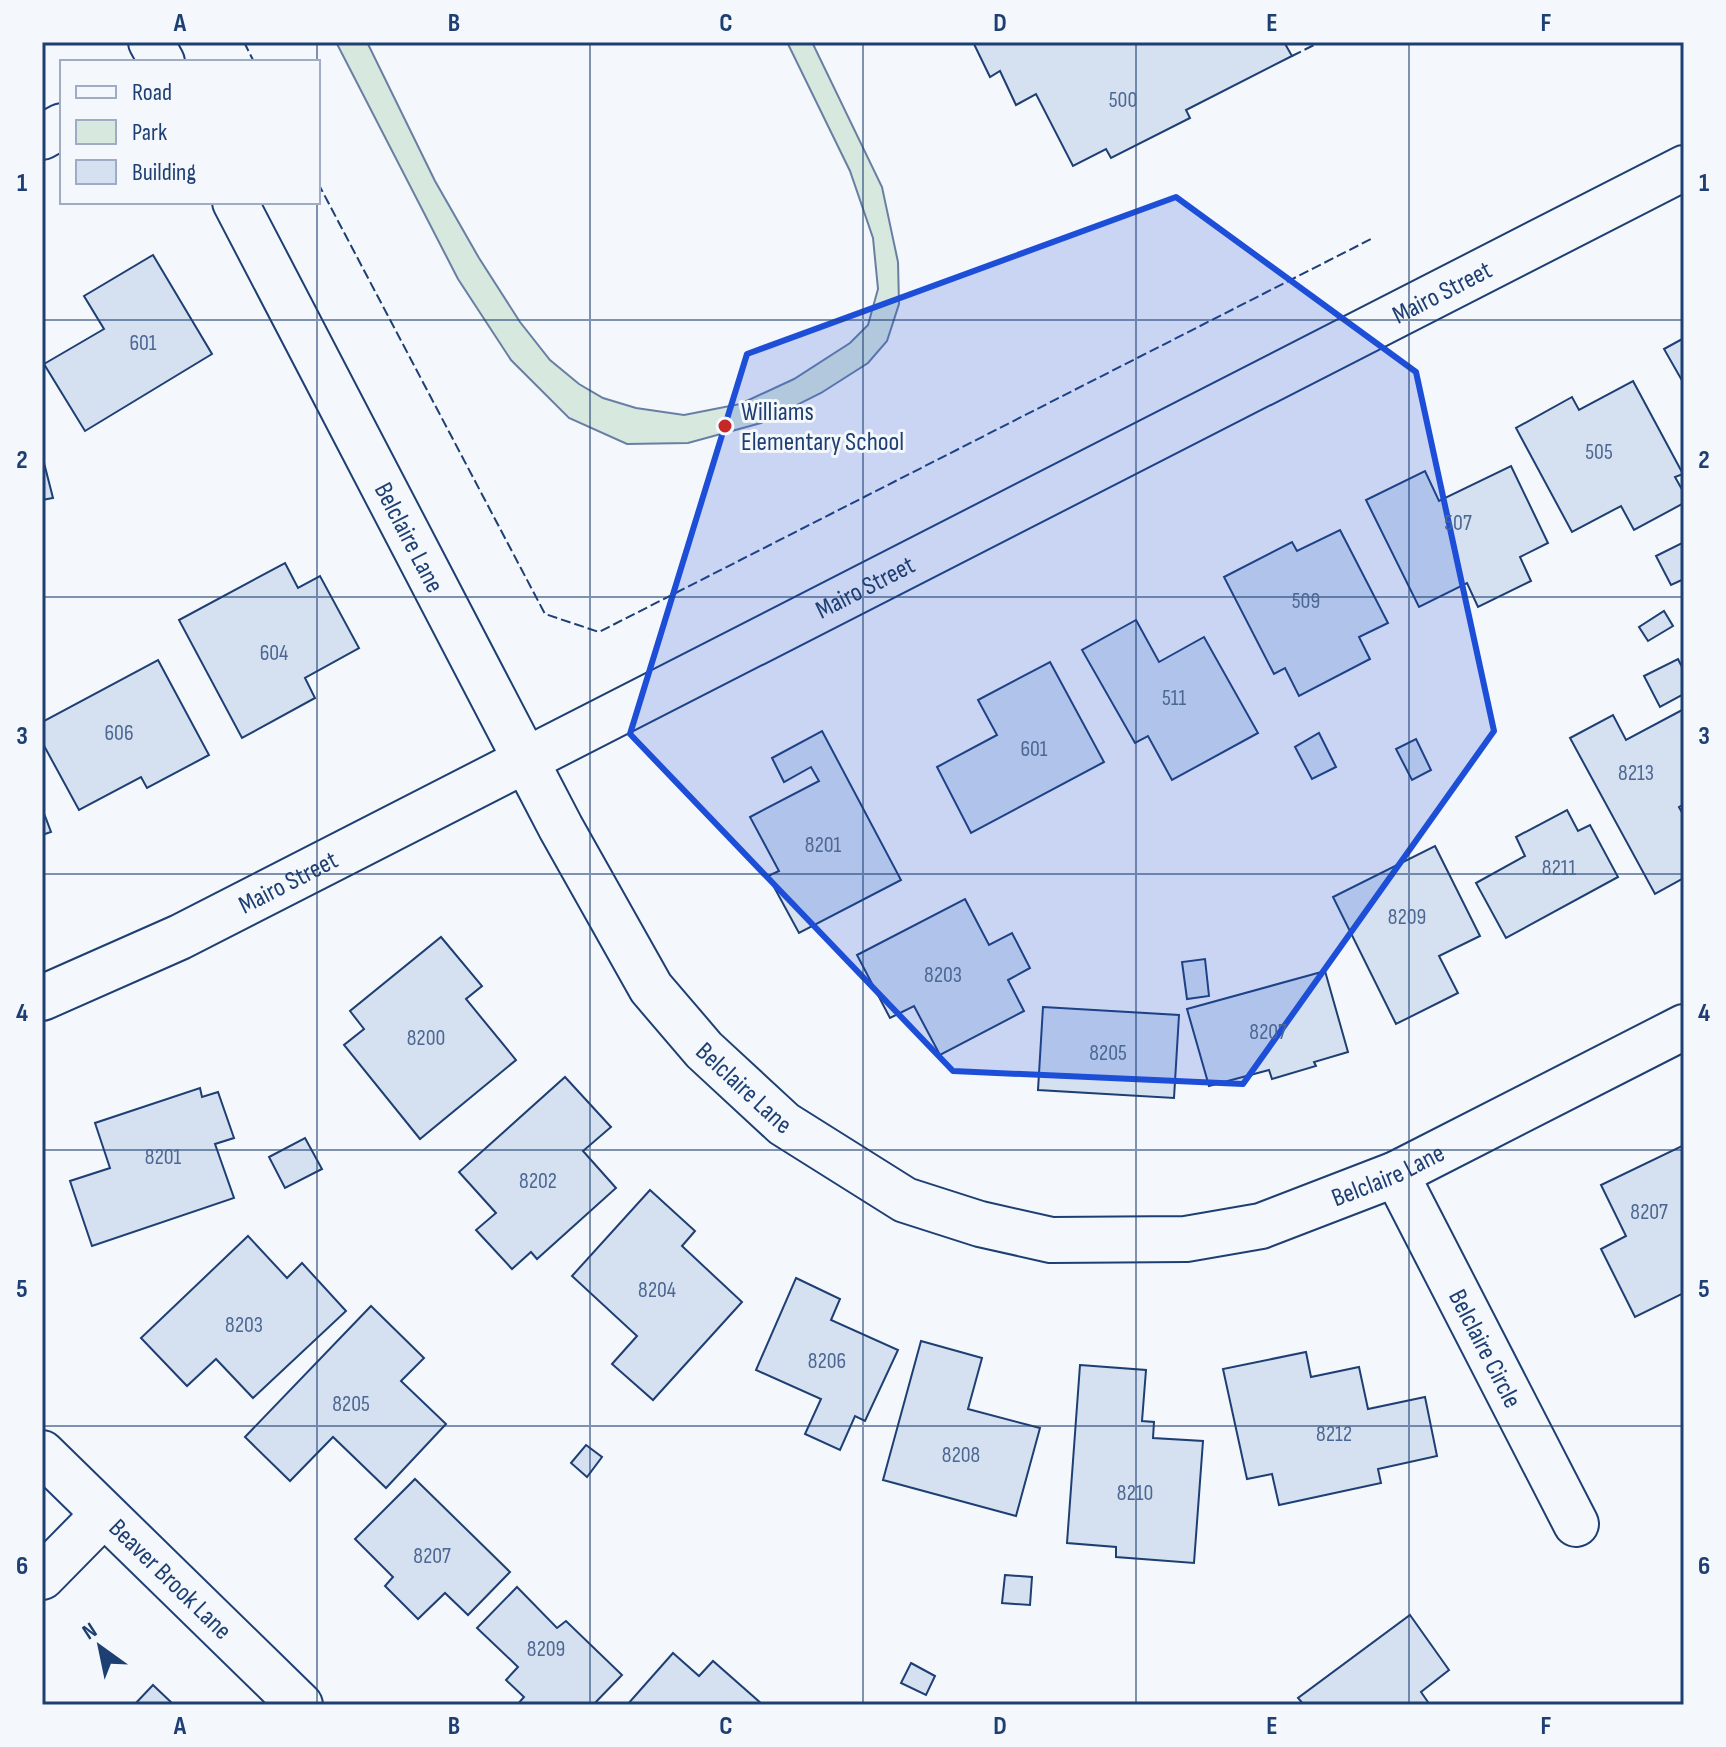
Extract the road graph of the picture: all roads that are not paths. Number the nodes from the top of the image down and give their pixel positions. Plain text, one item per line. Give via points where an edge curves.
1 (151, 42) edge
2 (161, 60) edge
3 (60, 127) edge
4 (42, 137) edge
5 (1684, 168) edge
6 (236, 204) edge
7 (526, 762) junction
8 (42, 998) edge
9 (1684, 1027) edge
10 (1396, 1174) junction
11 (42, 1453) edge
12 (103, 1515) junction
13 (1576, 1524) dead end
14 (42, 1577) edge
15 (300, 1705) edge

1 - 2 street
3 - 4 street
5 - 7 street, Mairo Street
6 - 7 street, Belclaire Lane
7 - 8 street, Mairo Street via 180,937
7 - 10 street, Belclaire Lane via 651,988 704,1050 784,1124 905,1200 1051,1240 1186,1239 1261,1226
9 - 10 street, Belclaire Lane
10 - 13 street, Belclaire Circle
11 - 12 street, Beaver Brook Lane
12 - 14 street
12 - 15 street, Beaver Brook Lane

